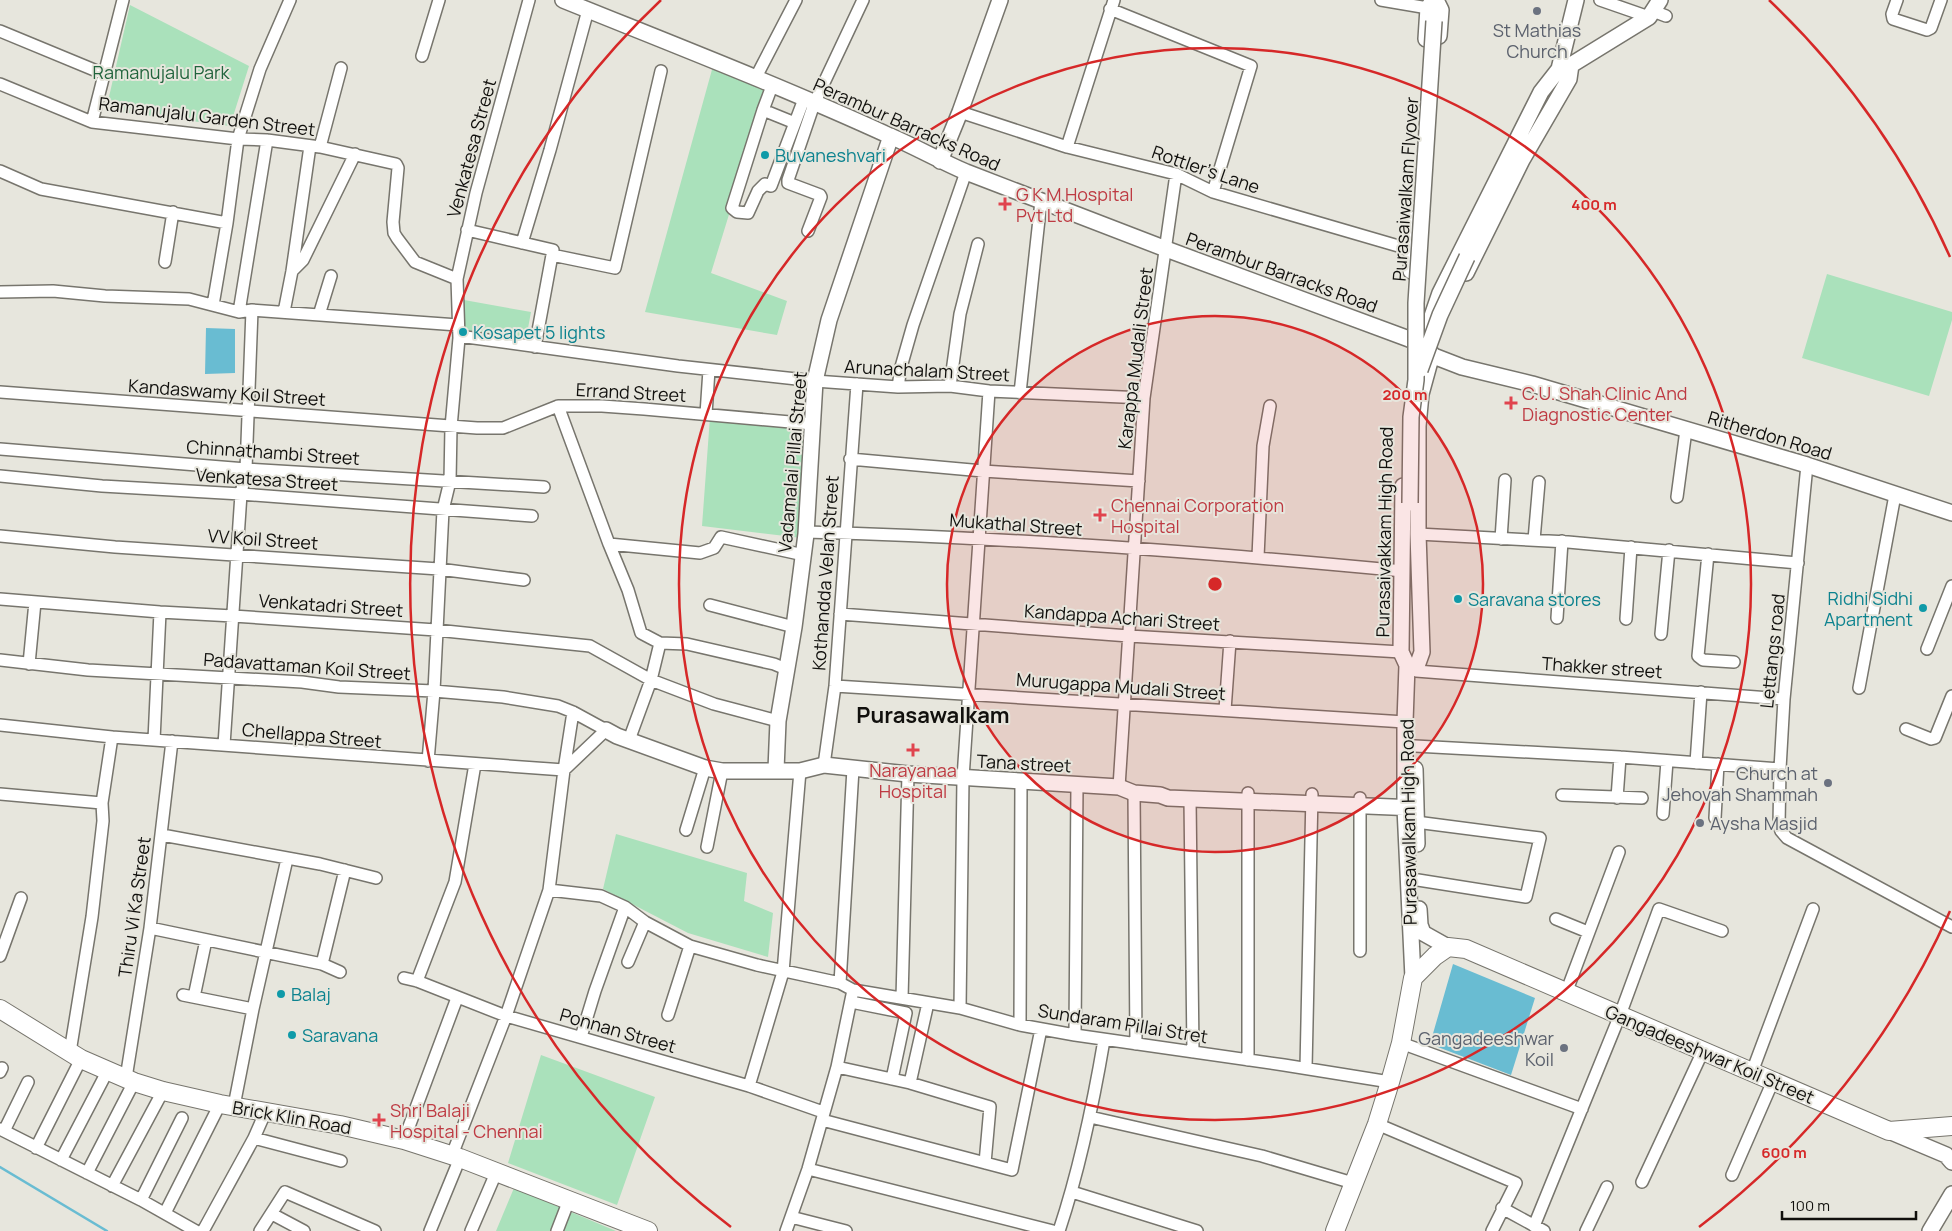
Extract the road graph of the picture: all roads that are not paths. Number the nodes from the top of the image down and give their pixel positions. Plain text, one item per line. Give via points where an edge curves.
1 (123, 0) edge
2 (439, 0) edge
3 (529, 0) edge
4 (563, 0) edge
5 (796, 0) edge
6 (863, 0) edge
7 (1000, 0) edge
8 (1381, 0) edge
9 (1576, 0) edge
10 (1600, 0) edge
11 (1897, 0) edge
12 (1941, 0) edge
13 (286, 1) edge
14 (1112, 4) edge
15 (586, 6) edge
16 (1433, 6) edge
17 (1657, 11) edge
18 (0, 31) edge
19 (422, 56) dead end
20 (341, 68) dead end
21 (662, 71) dead end
22 (1562, 72) junction
23 (104, 74) junction
24 (755, 79) junction
25 (0, 84) edge
26 (772, 86) junction
27 (809, 101) junction
28 (763, 110) junction
29 (960, 112) junction
30 (92, 122) junction
31 (795, 123) junction
32 (891, 136) junction
33 (238, 139) junction
34 (267, 140) junction
35 (315, 146) junction
36 (1067, 147) junction
37 (355, 154) junction
38 (940, 161) junction
39 (0, 171) edge
40 (966, 172) junction
41 (1176, 174) junction
42 (1213, 192) junction
43 (1041, 201) junction
44 (173, 212) junction
45 (227, 223) junction
46 (467, 230) junction
47 (808, 231) dead end
48 (522, 243) junction
49 (978, 244) dead end
50 (1166, 249) junction
51 (1412, 250) junction
52 (552, 255) junction
53 (165, 262) dead end
54 (292, 271) junction
55 (331, 276) dead end
56 (457, 279) junction
57 (0, 292) edge
58 (1446, 297) junction
59 (213, 306) junction
60 (252, 310) junction
61 (240, 312) junction
62 (284, 312) junction
63 (320, 315) junction
64 (1420, 317) junction
65 (458, 330) junction
66 (1420, 346) junction
67 (536, 347) junction
68 (709, 370) junction
69 (1416, 380) junction
70 (816, 381) junction
71 (857, 384) junction
72 (950, 386) junction
73 (898, 387) junction
74 (989, 391) junction
75 (0, 392) edge
76 (1020, 393) junction
77 (1144, 398) junction
78 (558, 406) junction
79 (1270, 406) dead end
80 (247, 411) junction
81 (706, 414) junction
82 (813, 424) junction
83 (451, 427) junction
84 (1686, 430) junction
85 (0, 449) edge
86 (850, 459) junction
87 (1807, 465) junction
88 (246, 468) junction
89 (982, 471) junction
90 (0, 476) edge
91 (450, 480) junction
92 (1505, 480) dead end
93 (1139, 481) junction
94 (1539, 482) dead end
95 (544, 487) dead end
96 (240, 494) junction
97 (1895, 495) junction
98 (1677, 497) dead end
99 (443, 510) junction
100 (1952, 513) edge
101 (532, 516) dead end
102 (806, 532) junction
103 (846, 533) junction
104 (1418, 534) junction
105 (0, 536) edge
106 (979, 538) junction
107 (1501, 539) junction
108 (1534, 540) junction
109 (1562, 541) junction
110 (609, 544) junction
111 (1631, 547) junction
112 (1134, 549) junction
113 (1669, 550) junction
114 (1708, 554) junction
115 (237, 555) junction
116 (804, 555) junction
117 (1258, 557) junction
118 (1798, 563) junction
119 (439, 569) junction
120 (1403, 571) junction
121 (524, 580) dead end
122 (1952, 586) edge
123 (0, 599) edge
124 (35, 602) junction
125 (710, 605) dead end
126 (160, 612) junction
127 (840, 614) junction
128 (233, 616) junction
129 (1558, 618) dead end
130 (1626, 619) dead end
131 (974, 624) junction
132 (794, 627) junction
133 (436, 630) junction
134 (1661, 634) dead end
135 (1129, 636) junction
136 (1230, 641) junction
137 (660, 643) junction
138 (1927, 649) dead end
139 (1411, 658) junction
140 (0, 660) edge
141 (1734, 662) dead end
142 (29, 664) junction
143 (786, 669) junction
144 (157, 674) junction
145 (230, 678) junction
146 (651, 680) junction
147 (835, 686) junction
148 (1859, 688) dead end
149 (434, 691) junction
150 (1701, 692) junction
151 (969, 694) junction
152 (1952, 696) edge
153 (1784, 699) junction
154 (1124, 705) junction
155 (1225, 710) junction
156 (573, 712) junction
157 (778, 721) junction
158 (1405, 722) junction
159 (0, 725) edge
160 (1947, 726) edge
161 (1906, 729) dead end
162 (606, 730) junction
163 (112, 738) junction
164 (154, 740) junction
165 (629, 740) junction
166 (172, 741) junction
167 (224, 745) junction
168 (1415, 746) junction
169 (1620, 757) junction
170 (1666, 760) junction
171 (428, 762) junction
172 (1696, 763) junction
173 (474, 764) junction
174 (1718, 764) junction
175 (824, 765) junction
176 (705, 768) junction
177 (853, 768) junction
178 (1780, 769) junction
179 (564, 770) junction
180 (776, 770) junction
181 (722, 771) junction
182 (800, 771) junction
183 (908, 774) junction
184 (963, 778) junction
185 (1021, 781) junction
186 (1077, 785) junction
187 (1119, 787) junction
188 (1134, 793) junction
189 (0, 794) edge
190 (1160, 795) junction
191 (1562, 795) dead end
192 (1249, 798) junction
193 (1617, 798) junction
194 (1642, 798) dead end
195 (1190, 799) junction
196 (1312, 799) junction
197 (1360, 801) junction
198 (102, 803) junction
199 (1410, 810) junction
200 (1663, 814) dead end
201 (1715, 818) dead end
202 (686, 830) dead end
203 (162, 835) junction
204 (707, 847) dead end
205 (1619, 852) dead end
206 (287, 859) junction
207 (345, 870) junction
208 (376, 878) dead end
209 (1418, 880) junction
210 (549, 890) junction
211 (21, 898) dead end
212 (625, 908) junction
213 (1812, 909) dead end
214 (1556, 919) dead end
215 (646, 922) junction
216 (1952, 927) edge
217 (150, 928) junction
218 (1722, 931) dead end
219 (1588, 932) junction
220 (206, 940) junction
221 (690, 946) junction
222 (1448, 947) junction
223 (1466, 950) joint
224 (267, 952) junction
225 (1360, 952) dead end
226 (0, 956) edge
227 (628, 962) dead end
228 (322, 964) junction
229 (340, 972) dead end
230 (783, 972) junction
231 (404, 978) dead end
232 (1413, 978) junction
233 (417, 981) junction
234 (840, 983) junction
235 (1566, 992) junction
236 (852, 996) junction
237 (457, 998) junction
238 (902, 998) junction
239 (928, 1003) junction
240 (960, 1008) junction
241 (253, 1009) junction
242 (0, 1010) edge
243 (668, 1015) dead end
244 (1620, 1015) junction
245 (506, 1016) junction
246 (1020, 1025) junction
247 (1041, 1029) junction
248 (1075, 1035) junction
249 (581, 1037) junction
250 (1104, 1040) junction
251 (1136, 1044) junction
252 (1401, 1044) junction
253 (1702, 1051) junction
254 (1193, 1052) junction
255 (75, 1056) junction
256 (1248, 1060) junction
257 (837, 1067) junction
258 (1306, 1068) junction
259 (108, 1070) junction
260 (1752, 1072) junction
261 (892, 1079) junction
262 (130, 1080) junction
263 (1773, 1081) junction
264 (28, 1082) dead end
265 (1390, 1082) junction
266 (910, 1083) junction
267 (749, 1086) junction
268 (163, 1091) junction
269 (227, 1105) junction
270 (1582, 1109) junction
271 (265, 1113) junction
272 (822, 1116) junction
273 (1090, 1117) junction
274 (182, 1118) dead end
275 (1377, 1124) junction
276 (1952, 1126) edge
277 (2, 1130) edge
278 (1889, 1131) junction
279 (254, 1138) junction
280 (404, 1140) junction
281 (36, 1148) junction
282 (456, 1156) junction
283 (61, 1160) junction
284 (341, 1161) dead end
285 (1952, 1162) edge
286 (985, 1163) junction
287 (808, 1169) junction
288 (87, 1173) junction
289 (496, 1173) junction
290 (1732, 1175) dead end
291 (1642, 1182) dead end
292 (1353, 1184) junction
293 (112, 1186) junction
294 (1607, 1188) dead end
295 (1072, 1192) junction
296 (1952, 1194) edge
297 (141, 1200) junction
298 (569, 1200) junction
299 (1502, 1208) junction
300 (165, 1214) junction
301 (272, 1214) junction
302 (791, 1218) junction
303 (1539, 1229) edge
304 (196, 1231) edge
305 (203, 1231) edge
306 (260, 1231) edge
307 (304, 1231) edge
308 (375, 1231) edge
309 (430, 1231) edge
310 (472, 1231) edge
311 (558, 1231) edge
312 (648, 1231) edge
313 (786, 1231) edge
314 (846, 1231) edge
315 (1053, 1231) edge
316 (1059, 1231) edge
317 (1198, 1231) edge
318 (1335, 1231) edge
319 (1492, 1231) edge
320 (1586, 1231) edge
321 (1930, 1231) edge

1 - 23 street
2 - 19 street
3 - 46 street, Venkatesa Street
4 - 15 street, Perambur Barracks Road
5 - 24 street
6 - 27 street
7 - 29 street
8 - 16 street
9 - 22 street
10 - 17 street
11 - 12 street via 1893,18 1924,30 1931,28
13 - 33 street
14 - 36 street
14 - 42 street via 1250,66
15 - 24 street, Perambur Barracks Road
15 - 48 street via 550,150
16 - 51 street
16 - 64 street via 1440,10
16 - 69 street, Purasaiwalkam Flyover, bridge via 1417,293
17 - 22 street
18 - 23 street
20 - 35 street
21 - 52 street via 615,268
22 - 58 street via 1541,92
22 - 69 street, Purasaiwalkam Flyover, bridge via 1508,172 1440,315
23 - 30 street
24 - 26 street, Perambur Barracks Road
25 - 30 street, Ramanujalu Garden Street
26 - 27 street, Perambur Barracks Road
26 - 28 street
27 - 31 street
27 - 32 street, Perambur Barracks Road
27 - 47 street via 788,180 788,183 821,197
28 - 31 street
28 - 31 street via 732,208 737,212 748,212 760,188 765,184 771,186
29 - 36 street, Rottler's Lane
29 - 38 street
30 - 33 street, Ramanujalu Garden Street
32 - 38 street, Perambur Barracks Road
32 - 70 street, Vadamalai Pillai Street via 829,320
33 - 34 street, Ramanujalu Garden Street
33 - 45 street
34 - 35 street, Ramanujalu Garden Street
34 - 61 street
35 - 37 street, Ramanujalu Garden Street
35 - 54 street
36 - 41 street, Rottler's Lane
37 - 54 street via 303,260
37 - 56 street, Ramanujalu Garden Street via 397,165 394,233 415,262
38 - 40 street, Perambur Barracks Road
39 - 44 street via 41,189
40 - 43 street, Perambur Barracks Road
40 - 73 street via 914,325
41 - 42 street, Rottler's Lane
41 - 50 street, Karappa Mudali Street
42 - 51 street, Rottler's Lane
43 - 50 street, Perambur Barracks Road
43 - 76 street
44 - 45 street
44 - 53 street
45 - 59 street
46 - 48 street
46 - 56 street, Venkatesa Street
48 - 52 street via 553,250
49 - 72 street via 960,314
50 - 66 street, Perambur Barracks Road
50 - 77 street, Karappa Mudali Street
51 - 64 street
52 - 67 street
54 - 62 street
55 - 63 street
56 - 65 street, Venkatesa Street
57 - 59 street via 53,291 188,300
58 - 64 street
58 - 66 street
59 - 61 street
60 - 61 street, Arunachalam Street
60 - 62 street, Arunachalam Street
60 - 80 street
62 - 63 street, Arunachalam Street
63 - 65 street, Arunachalam Street
64 - 66 street
64 - 66 street
65 - 67 street, Arunachalam Street
65 - 83 street, Venkatesa Street
66 - 84 street, Ritherdon Road via 1462,366
66 - 104 street
66 - 120 street, Purasaivakkam High Road via 1410,368 1405,412
67 - 68 street, Arunachalam Street
68 - 70 street, Arunachalam Street
68 - 81 street
69 - 139 street, Purasaiwalkam Flyover, bridge via 1411,417
70 - 71 street, Arunachalam Street
70 - 82 street, Vadamalai Pillai Street
71 - 73 street, Arunachalam Street
71 - 86 street, Kothandda Velan Street
72 - 73 street, Arunachalam Street
72 - 74 street, Arunachalam Street
74 - 76 street, Arunachalam Street
74 - 89 street
75 - 80 street, Kandaswamy Koil Street
76 - 77 street, Arunachalam Street
77 - 93 street, Karappa Mudali Street
78 - 81 street, Errand Street
78 - 83 street, Errand Street via 503,428
78 - 110 street
79 - 117 street via 1263,446
80 - 83 street, Kandaswamy Koil Street
80 - 88 street
81 - 82 street, Errand Street
82 - 102 street, Vadamalai Pillai Street
83 - 91 street, Venkatesa Street
84 - 87 street, Ritherdon Road
84 - 98 street
85 - 88 street, Chinnathambi Street
86 - 89 street
86 - 103 street, Kothandda Velan Street
87 - 97 street, Ritherdon Road
87 - 118 street, Lettangs road
88 - 91 street, Chinnathambi Street
88 - 96 street
89 - 93 street
89 - 106 street
90 - 96 street, Venkatesa Street
91 - 95 street, Chinnathambi Street
91 - 99 street, Venkatesa Street
92 - 107 street
93 - 112 street, Karappa Mudali Street
94 - 108 street
96 - 99 street, Venkatesa Street
96 - 115 street
97 - 100 street, Ritherdon Road
97 - 148 street
99 - 101 street, Venkatesa Street
99 - 119 street, Venkatesa Street
102 - 103 street, Mukathal Street
102 - 116 street, Vadamalai Pillai Street
103 - 106 street, Mukathal Street
103 - 127 street, Kothandda Velan Street
104 - 107 street
104 - 139 street via 1422,652
105 - 115 street, VV Koil Street
106 - 112 street, Mukathal Street
106 - 131 street
107 - 108 street
108 - 109 street
109 - 111 street
109 - 129 street
110 - 116 street via 700,553 714,548 720,537
110 - 137 street via 641,633
111 - 113 street
111 - 130 street
112 - 117 street, Mukathal Street
112 - 135 street, Karappa Mudali Street
113 - 114 street
113 - 134 street
114 - 118 street
114 - 141 street via 1698,656 1703,660
115 - 119 street, VV Koil Street
115 - 128 street
116 - 132 street, Vadamalai Pillai Street
117 - 120 street, Mukathal Street
118 - 153 street, Lettangs road
119 - 121 street, VV Koil Street
119 - 133 street, Venkatesa Street
120 - 139 street, Purasaivakkam High Road
122 - 138 street
123 - 124 street, Venkatadri Street
124 - 126 street, Venkatadri Street
124 - 142 street
125 - 132 street
126 - 128 street, Venkatadri Street
126 - 144 street
127 - 131 street, Kandappa Achari Street
127 - 147 street, Kothandda Velan Street
128 - 133 street, Venkatadri Street
128 - 145 street
131 - 135 street, Kandappa Achari Street
131 - 151 street
132 - 143 street, Vadamalai Pillai Street
133 - 146 street, Venkatadri Street via 590,646
133 - 149 street, Venkatesa Street
135 - 136 street, Kandappa Achari Street
135 - 154 street, Karappa Mudali Street
136 - 139 street, Kandappa Achari Street
136 - 155 street
137 - 143 street via 692,645
137 - 146 street
139 - 150 street, Thakker street
139 - 158 street, Purasawalkam High Road
139 - 168 street, Purasawalkam High Road
140 - 142 street, Padavattaman Koil Street
142 - 144 street, Padavattaman Koil Street
143 - 157 street, Vadamalai Pillai Street
144 - 145 street, Padavattaman Koil Street
144 - 164 street
145 - 149 street, Padavattaman Koil Street
145 - 167 street
146 - 157 street, Venkatadri Street via 714,704
146 - 165 street
147 - 151 street, Murugappa Mudali Street
147 - 175 street, Kothandda Velan Street
149 - 156 street, Padavattaman Koil Street via 503,697 558,706
149 - 171 street, Venkatesa Street
150 - 153 street, Thakker street
150 - 172 street
151 - 154 street, Murugappa Mudali Street
151 - 184 street
152 - 160 street
153 - 178 street, Lettangs road
154 - 155 street, Murugappa Mudali Street
154 - 187 street, Karappa Mudali Street
155 - 158 street, Murugappa Mudali Street
156 - 162 street, Padavattaman Koil Street
156 - 179 street
157 - 180 street, Vadamalai Pillai Street
158 - 199 street, Purasawalkam High Road
159 - 163 street, Chellappa Street
160 - 161 street via 1933,739
162 - 165 street, Tana street
162 - 179 street
163 - 164 street, Chellappa Street
163 - 198 street
164 - 166 street, Chellappa Street
165 - 176 street, Tana street
166 - 167 street, Chellappa Street
166 - 203 street, Thiru Vi Ka Street
167 - 171 street, Chellappa Street
168 - 169 street
168 - 199 street, Purasawalkam High Road
169 - 170 street
169 - 193 street
170 - 172 street
170 - 200 street
171 - 173 street, Chellappa Street
172 - 174 street
173 - 179 street, Chellappa Street
173 - 233 street via 455,882
174 - 178 street
174 - 201 street
175 - 177 street, Tana street
175 - 182 street, Tana street
176 - 181 street, Tana street
176 - 202 street
177 - 183 street, Tana street
177 - 234 street
178 - 216 street, Lettangs road via 1779,825 1787,838
179 - 210 street
180 - 181 street, Tana street
180 - 182 street, Tana street
181 - 204 street
182 - 230 street
183 - 184 street, Tana street
183 - 238 street
184 - 185 street, Tana street
184 - 240 street
185 - 186 street, Tana street
185 - 246 street
186 - 187 street, Tana street
186 - 248 street
187 - 188 street, Tana street
188 - 190 street, Tana street
188 - 251 street
189 - 198 street
190 - 192 street via 1175,790
190 - 195 street, Tana street
191 - 193 street
192 - 195 street, Tana street
192 - 196 street
192 - 256 street
193 - 194 street
195 - 254 street
196 - 197 street
196 - 258 street
197 - 199 street
197 - 225 street
198 - 255 street via 103,821
199 - 209 street, Purasawalkam High Road
199 - 209 street via 1540,838 1526,897
199 - 232 street, Purasawalkam High Road
203 - 206 street
203 - 217 street, Thiru Vi Ka Street
205 - 219 street
206 - 207 street
206 - 224 street
207 - 208 street
207 - 228 street
209 - 222 street, Purasawalkam High Road via 1423,933
210 - 212 street via 601,896
210 - 245 street
211 - 226 street
212 - 215 street
212 - 249 street
213 - 260 street
214 - 219 street
215 - 221 street
215 - 227 street
217 - 220 street
217 - 262 street, Thiru Vi Ka Street
218 - 244 street via 1660,909
219 - 235 street
220 - 224 street
220 - 241 street via 189,996
221 - 230 street
221 - 243 street
222 - 223 main road, Purasawalkam High Road
222 - 232 main road
223 - 235 main road, Gangadeeshwar Koil Street
224 - 228 street
224 - 241 street
228 - 229 street
230 - 234 street
230 - 267 street
231 - 233 street, Ponnan Street
232 - 252 main road, Purasawalkam High Road
233 - 237 street, Ponnan Street
234 - 236 street
235 - 244 main road, Gangadeeshwar Koil Street
236 - 238 street, Sundaram Pillai Stret
236 - 257 street
236 - 261 street via 906,1013
237 - 245 street, Ponnan Street
237 - 280 street
238 - 239 street, Sundaram Pillai Stret
239 - 240 street, Sundaram Pillai Stret
239 - 266 street
240 - 246 street, Sundaram Pillai Stret
241 - 269 street
242 - 255 main road, Brick Klin Road
244 - 253 main road, Gangadeeshwar Koil Street
244 - 270 street
245 - 249 street, Ponnan Street
245 - 282 street
246 - 247 street, Sundaram Pillai Stret
247 - 248 street, Sundaram Pillai Stret
247 - 286 street, Ponnan Street via 1012,1170
248 - 250 street, Sundaram Pillai Stret
249 - 267 street, Ponnan Street
250 - 251 street, Sundaram Pillai Stret
250 - 273 street
251 - 254 street, Sundaram Pillai Stret
252 - 265 main road, Purasawalkam High Road
252 - 270 street
253 - 260 main road, Gangadeeshwar Koil Street
253 - 291 street
254 - 256 street, Sundaram Pillai Stret
255 - 259 main road, Brick Klin Road
255 - 281 street
256 - 258 street, Sundaram Pillai Stret
257 - 261 street
257 - 272 street
258 - 265 street, Sundaram Pillai Stret
259 - 262 main road, Brick Klin Road
259 - 283 street
260 - 263 main road, Gangadeeshwar Koil Street
261 - 266 street
262 - 268 main road, Brick Klin Road
262 - 288 street, Thiru Vi Ka Street
263 - 278 main road, Gangadeeshwar Koil Street
263 - 290 street
264 - 277 street
265 - 275 main road, Purasawalkam High Road
266 - 286 street via 990,1107
267 - 272 street, Ponnan Street
268 - 269 main road, Brick Klin Road
268 - 293 street
269 - 271 main road, Brick Klin Road
269 - 300 street
270 - 303 street
271 - 279 street
271 - 280 main road, Brick Klin Road via 340,1125
272 - 286 street, Ponnan Street
272 - 287 street
273 - 292 street via 1262,1156
273 - 295 street
274 - 297 street
275 - 292 main road, Purasawalkam High Road
275 - 299 street via 1516,1183
276 - 278 main road
277 - 281 street
278 - 285 street, Gangadeeshwar Koil Street via 1946,1155
279 - 284 street
279 - 305 street
280 - 282 main road, Brick Klin Road
281 - 283 street
282 - 289 main road, Brick Klin Road
282 - 309 street
283 - 288 street
287 - 302 street
287 - 315 street
288 - 293 street
289 - 298 main road, Brick Klin Road
289 - 310 street
292 - 318 main road, Purasawalkam High Road
293 - 297 street
294 - 320 street
295 - 316 street
295 - 317 street
296 - 321 street
297 - 300 street
298 - 311 street
298 - 312 main road, Brick Klin Road
299 - 303 street
299 - 319 street
300 - 304 street
301 - 306 street
301 - 307 street
301 - 308 street via 285,1192
302 - 313 street
302 - 314 street

